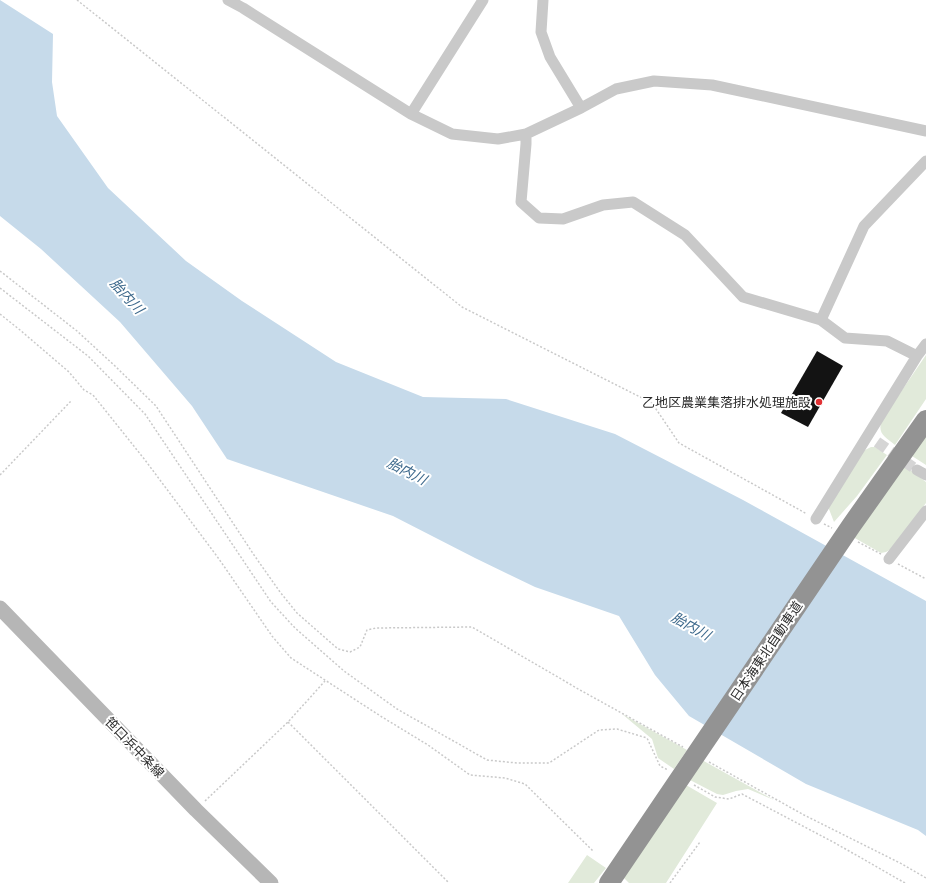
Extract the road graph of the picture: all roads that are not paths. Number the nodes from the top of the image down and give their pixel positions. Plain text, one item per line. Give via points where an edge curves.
1 (228, 0) edge
2 (483, 0) edge
3 (542, 0) edge
4 (581, 108) junction
5 (411, 114) junction
6 (926, 131) edge
7 (526, 134) junction
8 (926, 161) edge
9 (821, 320) junction
10 (926, 344) edge
11 (917, 356) junction
12 (926, 420) edge
13 (926, 511) edge
14 (816, 519) road end
15 (889, 559) road end
16 (0, 608) edge
17 (271, 883) edge
18 (609, 883) edge

1 - 5 street
2 - 5 street
3 - 4 street via 541,32 550,57
4 - 6 street via 616,88 654,81 712,86
4 - 7 street
5 - 7 street via 452,134 498,139
7 - 9 street via 521,202 539,218 563,219 603,205 633,202 685,235 743,297
8 - 9 street via 864,226
9 - 11 street via 845,338 887,341
10 - 11 street
11 - 14 street via 872,439
12 - 18 highway, 日本海東北自動車道 via 670,779
13 - 15 street
16 - 17 main road, 笹口浜中条線 via 196,810

